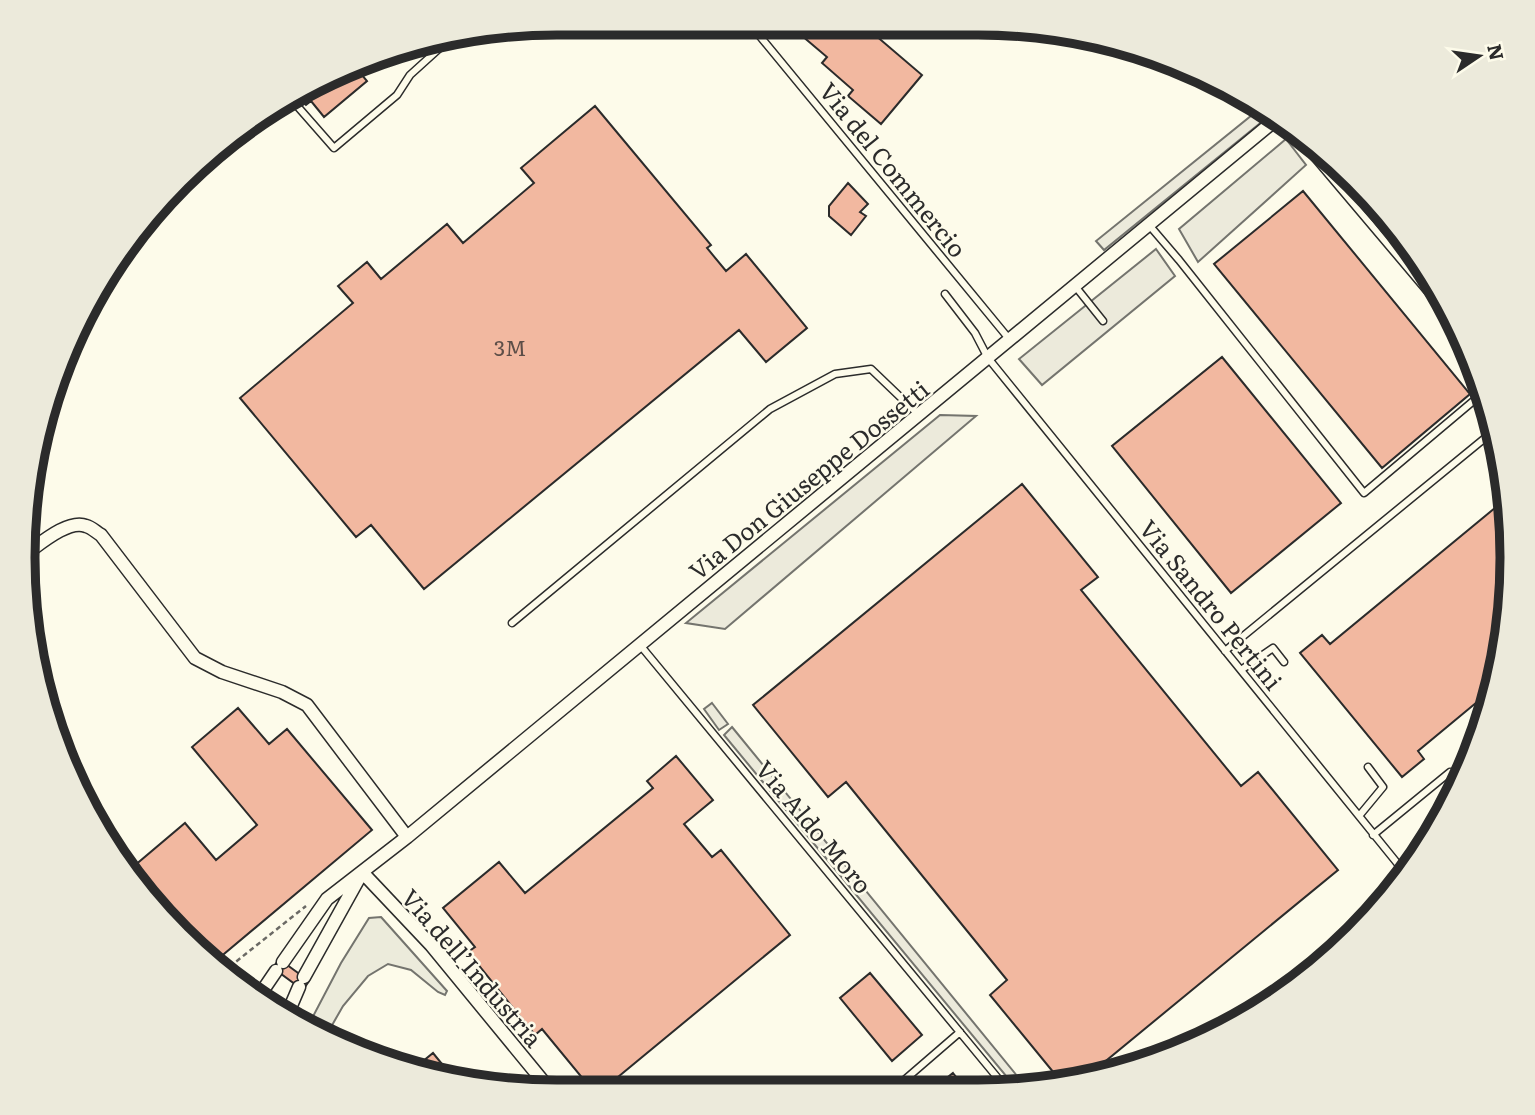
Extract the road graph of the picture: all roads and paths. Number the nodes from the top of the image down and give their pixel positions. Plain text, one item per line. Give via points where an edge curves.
1 (760, 35) edge
2 (439, 49) edge
3 (296, 105) edge
4 (1270, 124) edge
5 (1318, 161) edge
6 (1149, 225) junction
7 (1075, 286) junction
8 (1424, 287) edge
9 (945, 294) dead end
10 (1103, 321) dead end
11 (1010, 340) junction
12 (988, 358) junction
13 (1475, 400) edge
14 (919, 415) junction
15 (1486, 438) edge
16 (35, 547) edge
17 (512, 623) dead end
18 (640, 645) junction
19 (1226, 651) junction
20 (1284, 662) dead end
21 (1241, 670) junction
22 (1368, 767) dead end
23 (1450, 772) dead end
24 (1359, 816) junction
25 (1373, 835) junction
26 (407, 837) junction
27 (1399, 866) edge
28 (362, 872) junction
29 (313, 901) dead end
30 (231, 965) edge
31 (264, 990) edge
32 (290, 1006) edge
33 (960, 1032) junction
34 (999, 1079) edge
35 (542, 1080) edge
36 (904, 1080) edge

1 - 11 lane, Via del Commercio
2 - 3 lane via 397,95 334,148
4 - 6 street, Via Don Giuseppe Dossetti
5 - 8 lane
6 - 7 street, Via Don Giuseppe Dossetti
6 - 13 lane via 1364,493
7 - 10 lane
7 - 11 street, Via Don Giuseppe Dossetti
9 - 12 lane, Via Sandro Pertini
11 - 12 street, Via Don Giuseppe Dossetti
12 - 14 street, Via Don Giuseppe Dossetti
12 - 19 lane, Via Sandro Pertini
14 - 17 lane via 871,369 835,374 770,410
14 - 18 street, Via Don Giuseppe Dossetti
15 - 19 lane
16 - 26 street via 71,526 85,525 100,535 195,658 307,705
18 - 26 street, Via Don Giuseppe Dossetti
18 - 33 lane, Via Aldo Moro
19 - 21 lane, Via Sandro Pertini
20 - 21 lane via 1273,648
21 - 24 lane, Via Sandro Pertini
22 - 24 lane via 1383,787
23 - 25 lane
24 - 25 lane, Via Sandro Pertini
25 - 27 lane, Via Sandro Pertini
26 - 28 street, Via Don Giuseppe Dossetti
28 - 31 street, Via Don Giuseppe Dossetti via 327,899
28 - 32 street, Via Don Giuseppe Dossetti
28 - 35 street, Via dell’Industria via 431,945
29 - 30 path
33 - 34 lane, Via Aldo Moro
33 - 36 lane

